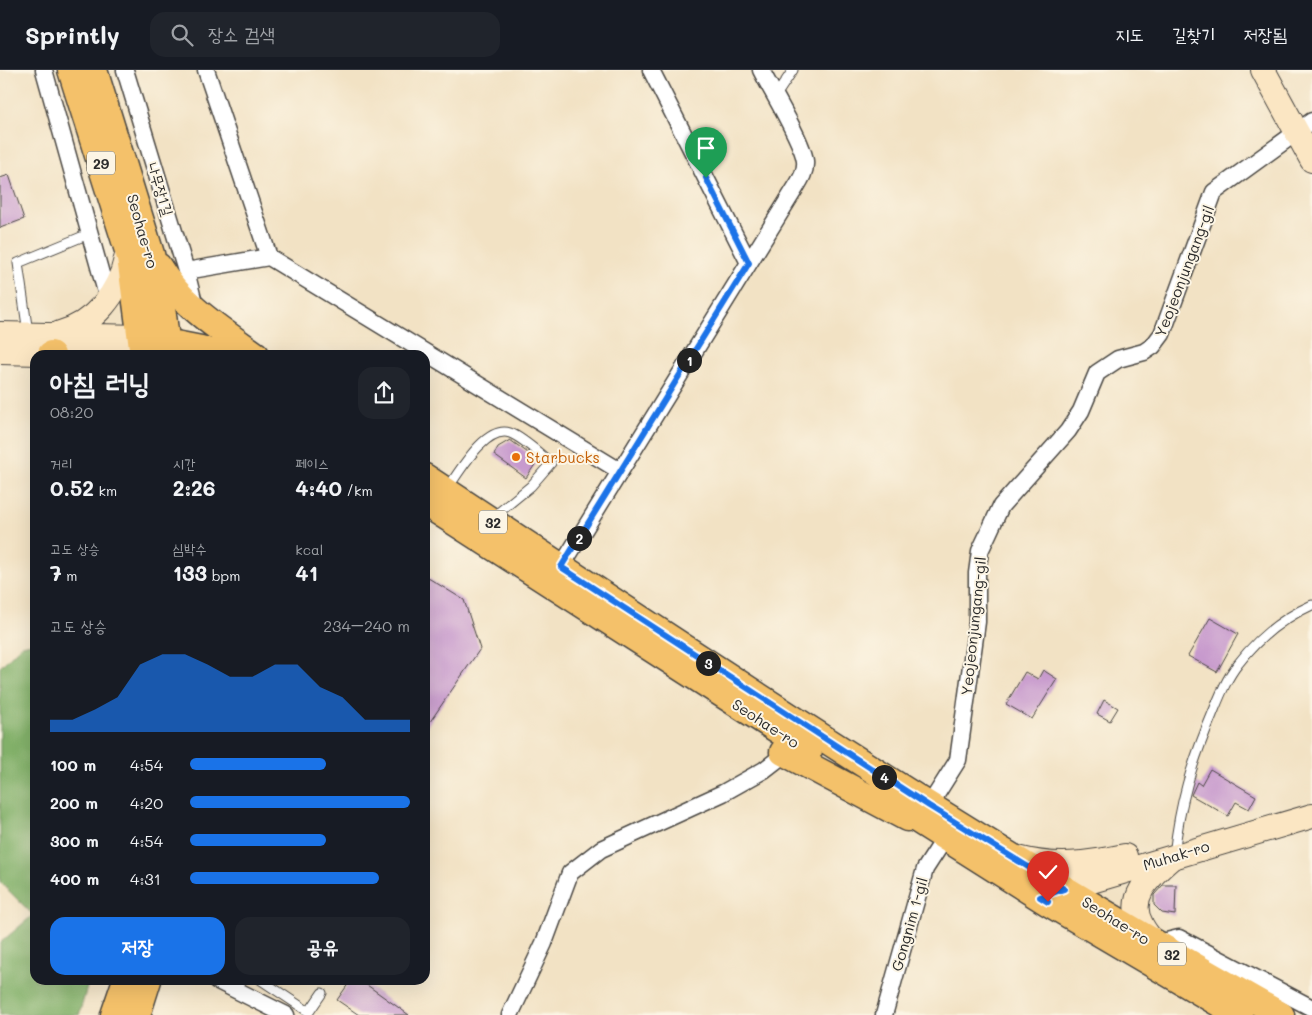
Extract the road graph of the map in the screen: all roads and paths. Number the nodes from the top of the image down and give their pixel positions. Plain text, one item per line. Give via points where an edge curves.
1 (44, 70) edge
2 (71, 70) edge
3 (94, 70) edge
4 (125, 70) edge
5 (206, 70) edge
6 (651, 70) edge
7 (761, 70) edge
8 (793, 70) edge
9 (1263, 70) edge
10 (775, 97) junction
11 (1304, 127) edge
12 (1312, 160) edge
13 (91, 233) junction
14 (141, 256) junction
15 (269, 257) junction
16 (749, 263) junction
17 (186, 270) junction
18 (108, 300) junction
19 (195, 310) junction
20 (0, 334) edge
21 (46, 345) edge
22 (155, 348) edge
23 (82, 350) edge
24 (204, 350) edge
25 (249, 350) edge
26 (422, 350) edge
27 (0, 352) edge
28 (430, 355) edge
29 (620, 471) junction
30 (432, 491) edge
31 (489, 520) junction
32 (556, 576) junction
33 (1312, 604) edge
34 (786, 754) junction
35 (929, 806) junction
36 (1312, 816) edge
37 (946, 838) junction
38 (1011, 856) junction
39 (1174, 856) junction
40 (1052, 893) junction
41 (1154, 944) junction
42 (124, 985) edge
43 (146, 985) edge
44 (226, 985) edge
45 (268, 985) edge
46 (322, 993) dead end
47 (1312, 1008) edge
48 (114, 1015) edge
49 (137, 1015) edge
50 (286, 1015) edge
51 (510, 1015) edge
52 (884, 1015) edge
53 (1239, 1015) edge
54 (1282, 1015) edge

1 - 13 street
2 - 14 main road, Seohae-ro / 29
3 - 14 main road, Seohae-ro / 29
4 - 17 street, 나무장1길
5 - 15 street
6 - 16 street
7 - 10 street
8 - 10 lane
9 - 11 main road
10 - 16 street via 803,154 804,170
11 - 12 main road
11 - 35 street, Yeojeonjungang-gil via 1214,192 1162,334 1144,352 1118,359 1097,373 1081,411 1068,431 1001,506 980,550 977,622 958,760
13 - 18 street
13 - 21 lane via 18,263
14 - 18 main road via 126,259 124,271
14 - 19 main road
14 - 22 main road, Seohae-ro / 29
15 - 17 street
15 - 26 street
16 - 29 street
17 - 19 street, 나무장1길
18 - 21 main road via 89,319
19 - 25 main road
20 - 21 main road
21 - 22 main road
21 - 23 main road
21 - 27 main road
22 - 24 main road
28 - 29 street
29 - 32 street
30 - 31 main road, Seohae-ro / 32
30 - 31 lane via 483,442 501,432 511,433 551,462 532,486
30 - 32 main road, Seohae-ro / 32
31 - 32 main road, Seohae-ro / 32
32 - 34 main road via 550,595 556,606
32 - 35 main road, Seohae-ro / 32
32 - 37 main road, Seohae-ro / 32
33 - 39 lane via 1265,635 1237,664 1224,686 1189,770 1178,814
34 - 37 main road
34 - 51 street via 723,792 600,849 570,873 544,944
35 - 38 main road, Seohae-ro / 32
36 - 39 main road, Muhak-ro
37 - 40 main road, Seohae-ro / 32
37 - 52 street, Gongnim 1-gil via 925,869
38 - 39 main road via 1055,865 1093,863 1161,848
38 - 40 main road, Seohae-ro / 32
39 - 40 main road, Muhak-ro
39 - 41 main road via 1149,877 1136,901 1140,924
40 - 41 main road, Seohae-ro / 32
40 - 53 main road, Seohae-ro / 32
41 - 47 street via 1179,938
41 - 54 main road, Seohae-ro / 32
42 - 48 main road
43 - 49 main road
44 - 50 street
45 - 46 lane via 309,1012

